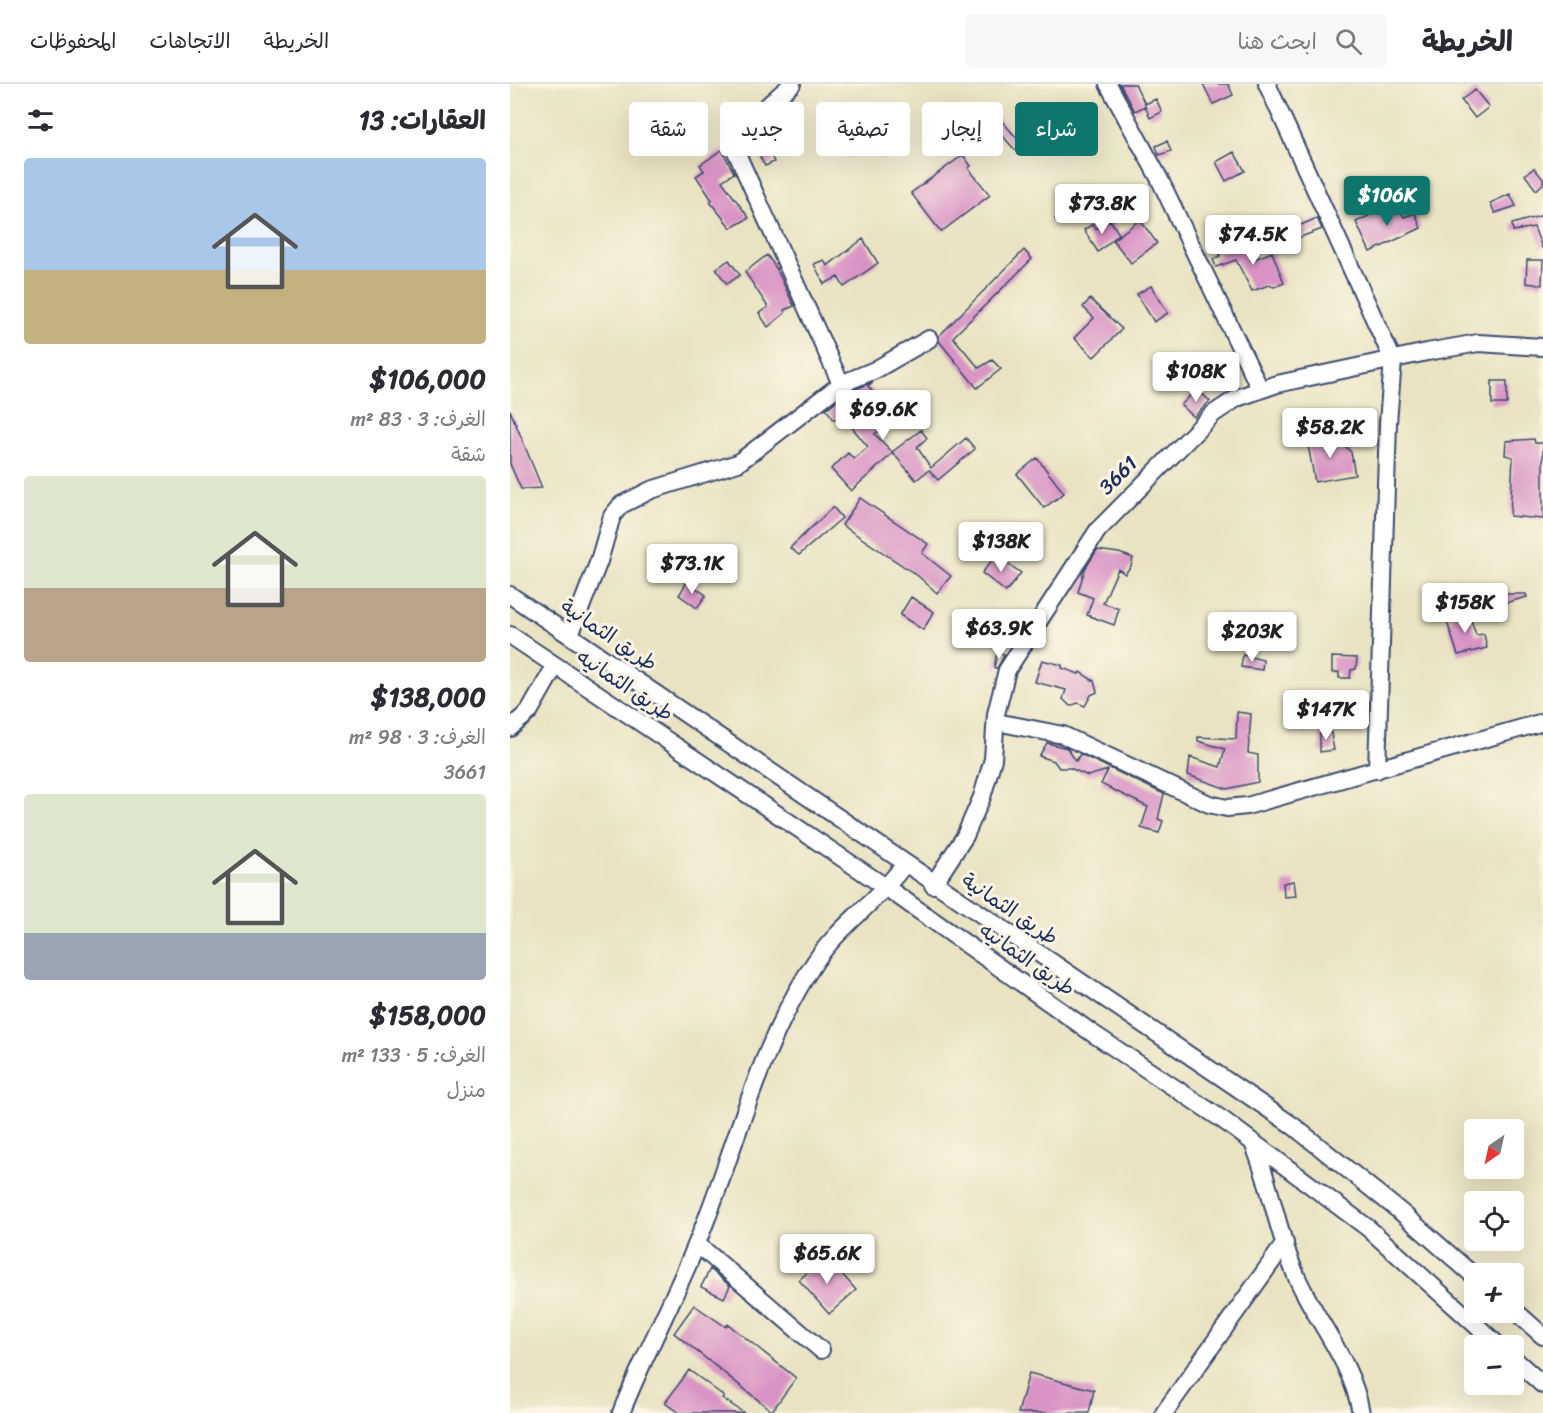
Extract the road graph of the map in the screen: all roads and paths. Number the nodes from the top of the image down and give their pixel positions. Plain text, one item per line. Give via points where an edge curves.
1 (792, 84) edge
2 (1108, 84) edge
3 (1267, 84) edge
4 (929, 339) dead end
5 (1543, 348) edge
6 (1393, 360) junction
7 (841, 384) junction
8 (1260, 389) junction
9 (510, 595) edge
10 (510, 635) edge
11 (570, 635) junction
12 (555, 666) junction
13 (996, 722) junction
14 (1543, 722) edge
15 (510, 728) edge
16 (1377, 770) junction
17 (904, 865) junction
18 (933, 885) junction
19 (887, 888) junction
20 (1253, 1143) junction
21 (1285, 1243) junction
22 (697, 1244) junction
23 (1464, 1267) edge
24 (1524, 1319) edge
25 (1487, 1335) edge
26 (1543, 1336) edge
27 (821, 1350) dead end
28 (1524, 1368) edge
29 (1543, 1385) edge
30 (621, 1413) edge
31 (1164, 1413) edge
32 (1361, 1413) edge

1 - 7 street via 737,133 733,145
2 - 8 street via 1159,178
3 - 6 street
4 - 7 street via 875,370
5 - 6 street, 3661 via 1478,343
6 - 8 street, 3661
6 - 16 street
7 - 11 street via 738,463 651,490 621,505 609,524
8 - 13 street, 3661 via 1213,414 1098,530 1007,670
9 - 11 street, طريق الثمانية
10 - 12 street, طريق الثمانيه
11 - 17 street, طريق الثمانية
12 - 15 street via 529,712
12 - 19 street, طريق الثمانيه
13 - 16 street via 1063,735 1209,804 1227,808
13 - 18 street, 3661 via 993,759 975,817
14 - 16 street
17 - 18 street, طريق الثمانية
17 - 19 street
18 - 23 street, طريق الثمانية via 1292,1125
19 - 20 street, طريق الثمانيه
19 - 22 street via 833,939 784,1016 749,1098
20 - 21 street
20 - 25 street, طريق الثمانيه via 1368,1228
21 - 31 street
21 - 32 street via 1306,1299 1352,1378
22 - 27 street
22 - 30 street
24 - 26 street
28 - 29 street

